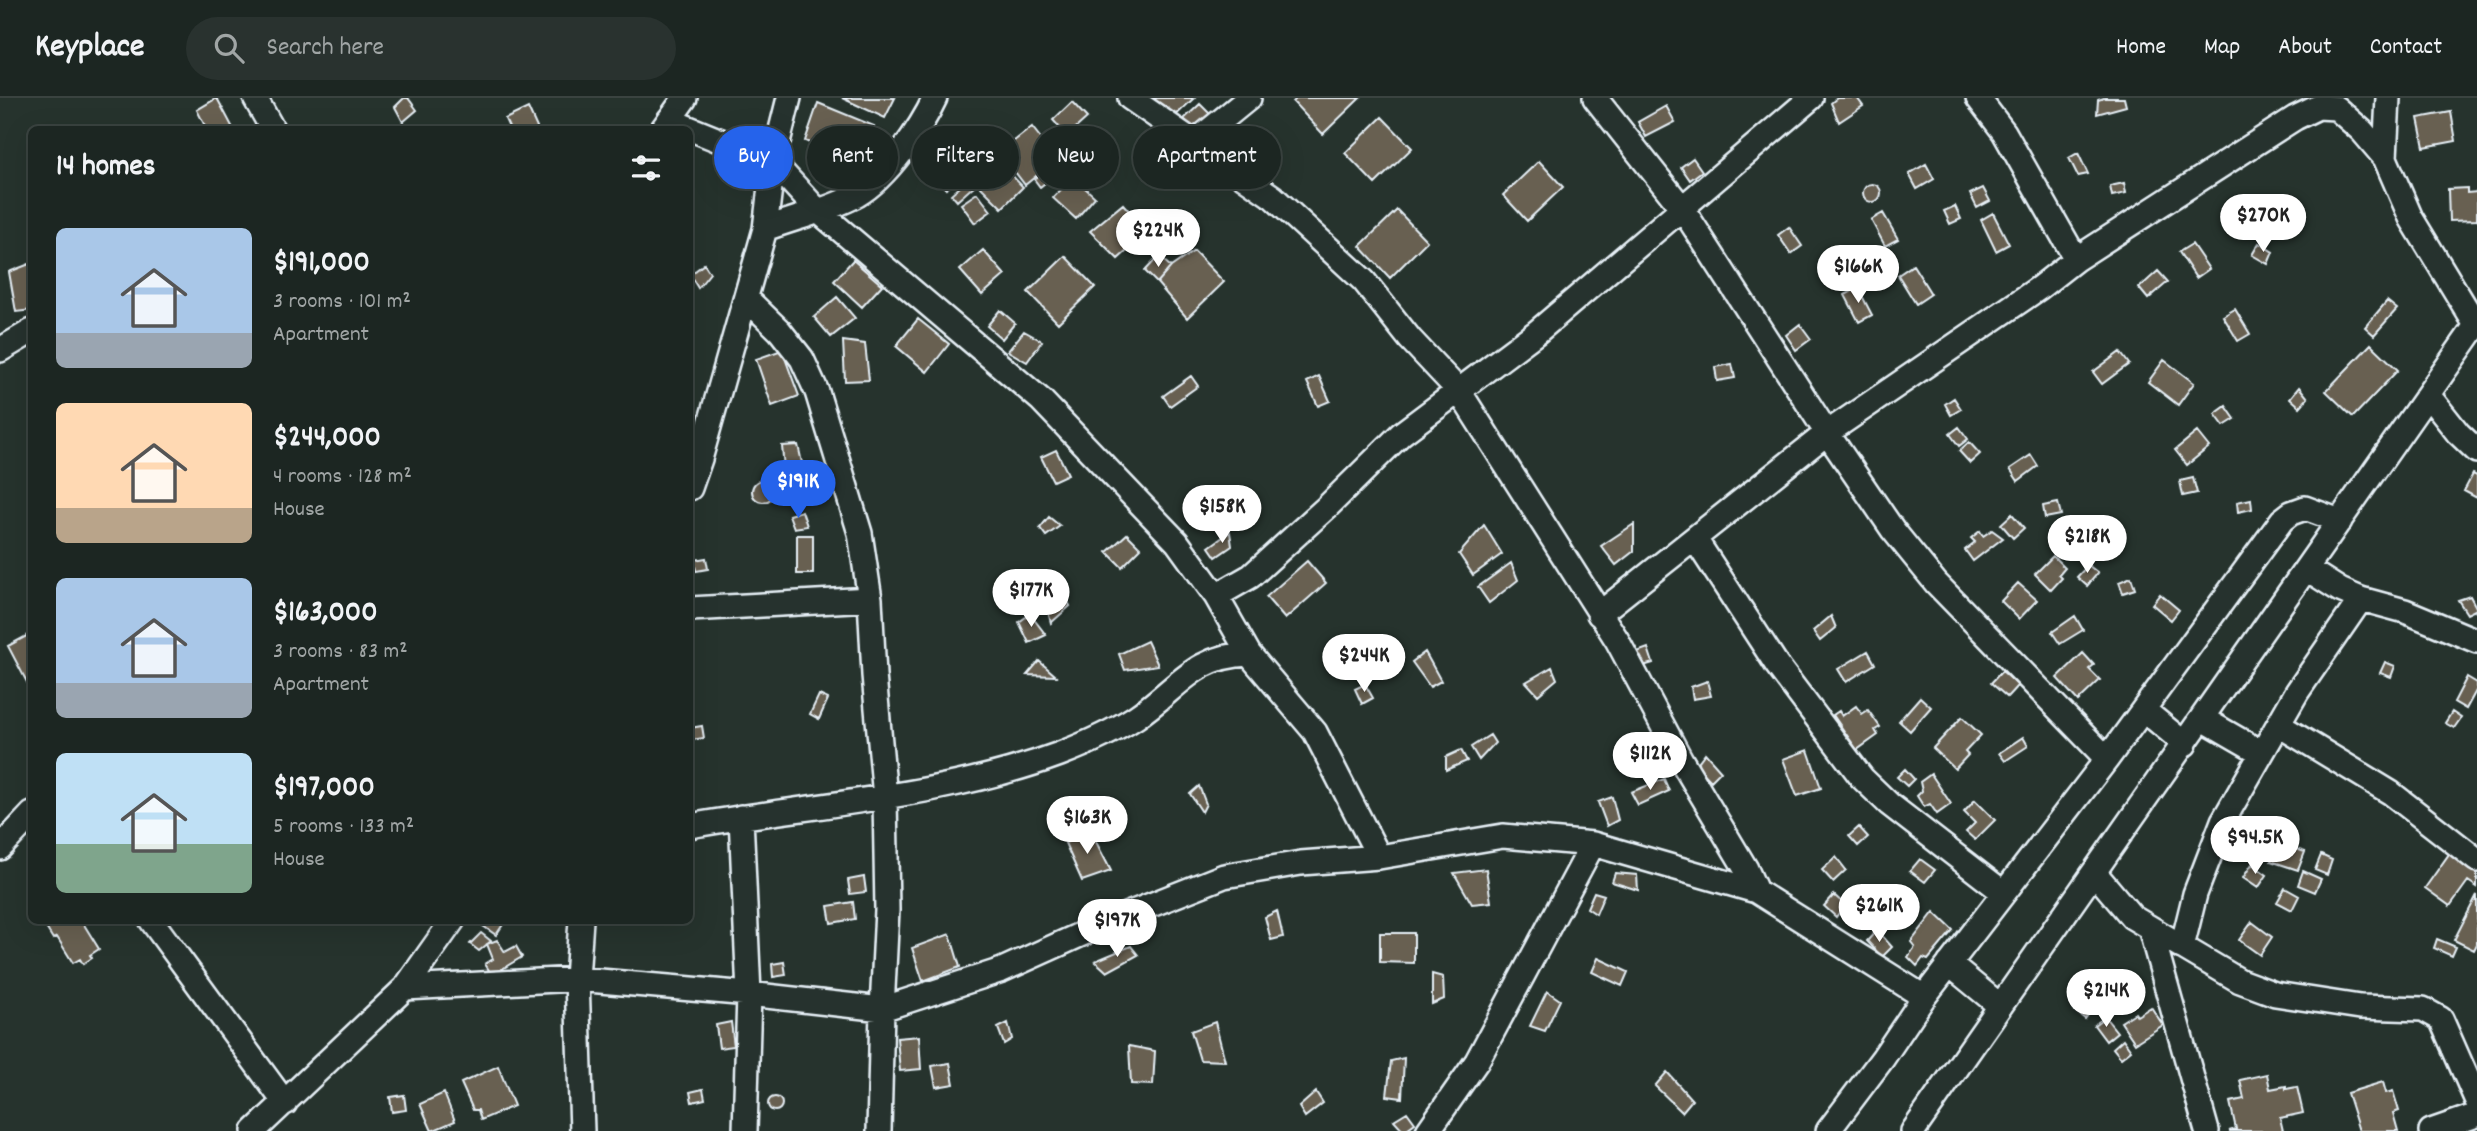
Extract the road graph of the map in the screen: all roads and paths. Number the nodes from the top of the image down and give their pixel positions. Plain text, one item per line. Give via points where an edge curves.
1 (254, 98) edge
2 (685, 98) edge
3 (789, 98) edge
4 (935, 98) edge
5 (1130, 98) edge
6 (1249, 98) edge
7 (1595, 98) edge
8 (1811, 98) edge
9 (1978, 98) edge
10 (2388, 98) edge
11 (666, 125) edge
12 (271, 126) edge
13 (782, 126) edge
14 (1171, 126) edge
15 (1215, 126) edge
16 (693, 134) edge
17 (714, 142) edge
18 (2385, 158) junction
19 (793, 184) edge
20 (770, 189) edge
21 (1262, 189) edge
22 (1682, 208) junction
23 (817, 211) junction
24 (765, 229) junction
25 (2076, 259) junction
26 (746, 298) junction
27 (2477, 324) edge
28 (28, 333) edge
29 (0, 350) edge
30 (1459, 391) junction
31 (2428, 395) junction
32 (1826, 433) junction
33 (2477, 451) edge
34 (693, 478) edge
35 (2340, 522) junction
36 (1695, 540) junction
37 (2307, 569) junction
38 (1216, 596) junction
39 (870, 599) junction
40 (2361, 599) junction
41 (693, 609) edge
42 (1600, 614) junction
43 (2477, 641) edge
44 (1249, 654) junction
45 (2144, 710) junction
46 (2203, 719) junction
47 (2279, 725) junction
48 (2185, 744) junction
49 (2262, 753) junction
50 (2107, 759) junction
51 (885, 798) junction
52 (741, 817) junction
53 (28, 818) edge
54 (693, 825) edge
55 (1593, 844) junction
56 (0, 848) edge
57 (1379, 857) junction
58 (2477, 860) edge
59 (2094, 872) junction
60 (1756, 891) junction
61 (2004, 893) junction
62 (154, 924) edge
63 (450, 924) edge
64 (581, 924) edge
65 (2150, 928) junction
66 (2182, 947) junction
67 (1949, 964) junction
68 (577, 979) junction
69 (405, 988) junction
70 (749, 994) junction
71 (1924, 997) junction
72 (2000, 1006) junction
73 (882, 1009) junction
74 (2477, 1101) edge
75 (285, 1103) junction
76 (2477, 1115) edge
77 (254, 1131) edge
78 (582, 1131) edge
79 (745, 1131) edge
80 (879, 1131) edge
81 (1429, 1131) edge
82 (1828, 1131) edge
83 (1913, 1131) edge
84 (2207, 1131) edge
85 (2431, 1131) edge

1 - 12 street
2 - 11 street
3 - 13 street
4 - 23 street via 922,125 886,169 858,194
5 - 14 street
6 - 15 street
7 - 22 street
8 - 22 street
9 - 25 street via 2004,132
10 - 18 street
16 - 17 street
18 - 25 street via 2336,108 2318,107
18 - 27 street via 2412,218
19 - 23 street
20 - 24 street
21 - 30 street via 1364,281
22 - 30 street via 1538,332
22 - 32 street
23 - 24 street
23 - 38 street via 1041,400 1177,542
24 - 26 street
25 - 32 street
26 - 34 street
26 - 39 street via 802,359 817,392 860,533
27 - 31 street
28 - 29 street
30 - 38 street via 1401,434 1251,576
30 - 42 street
31 - 33 street
31 - 35 street
32 - 36 street
32 - 50 street via 1936,583
35 - 37 street
35 - 45 street via 2305,508 2282,520
36 - 42 street
36 - 61 street via 1777,665 1862,778
37 - 40 street
37 - 46 street
38 - 44 street
39 - 41 street
39 - 51 street
40 - 43 street via 2405,611
40 - 47 street
42 - 60 street
44 - 51 street via 1228,655 1198,667 1136,717 1059,754
44 - 57 street via 1315,732
45 - 48 street
45 - 50 street
46 - 48 street
46 - 49 street
47 - 49 street
47 - 58 street via 2391,793
48 - 59 street
49 - 66 street via 2223,821 2195,894
50 - 61 street
51 - 52 street
51 - 73 street via 887,910
52 - 54 street
52 - 70 street
53 - 56 street
55 - 57 street via 1503,836
55 - 60 street
55 - 81 street via 1477,1061
57 - 73 street via 1301,863 1224,876 1002,970
59 - 65 street via 2132,917
59 - 72 street
60 - 71 street
61 - 67 street
62 - 75 street
63 - 69 street
64 - 68 street
65 - 66 street
65 - 84 street
66 - 74 street via 2240,981 2276,994 2433,1013 2441,1020
67 - 71 street
67 - 72 street
68 - 69 street
68 - 70 street
68 - 78 street
69 - 75 street
70 - 73 street
70 - 79 street
71 - 82 street
72 - 83 street
73 - 80 street
75 - 77 street
76 - 85 street

